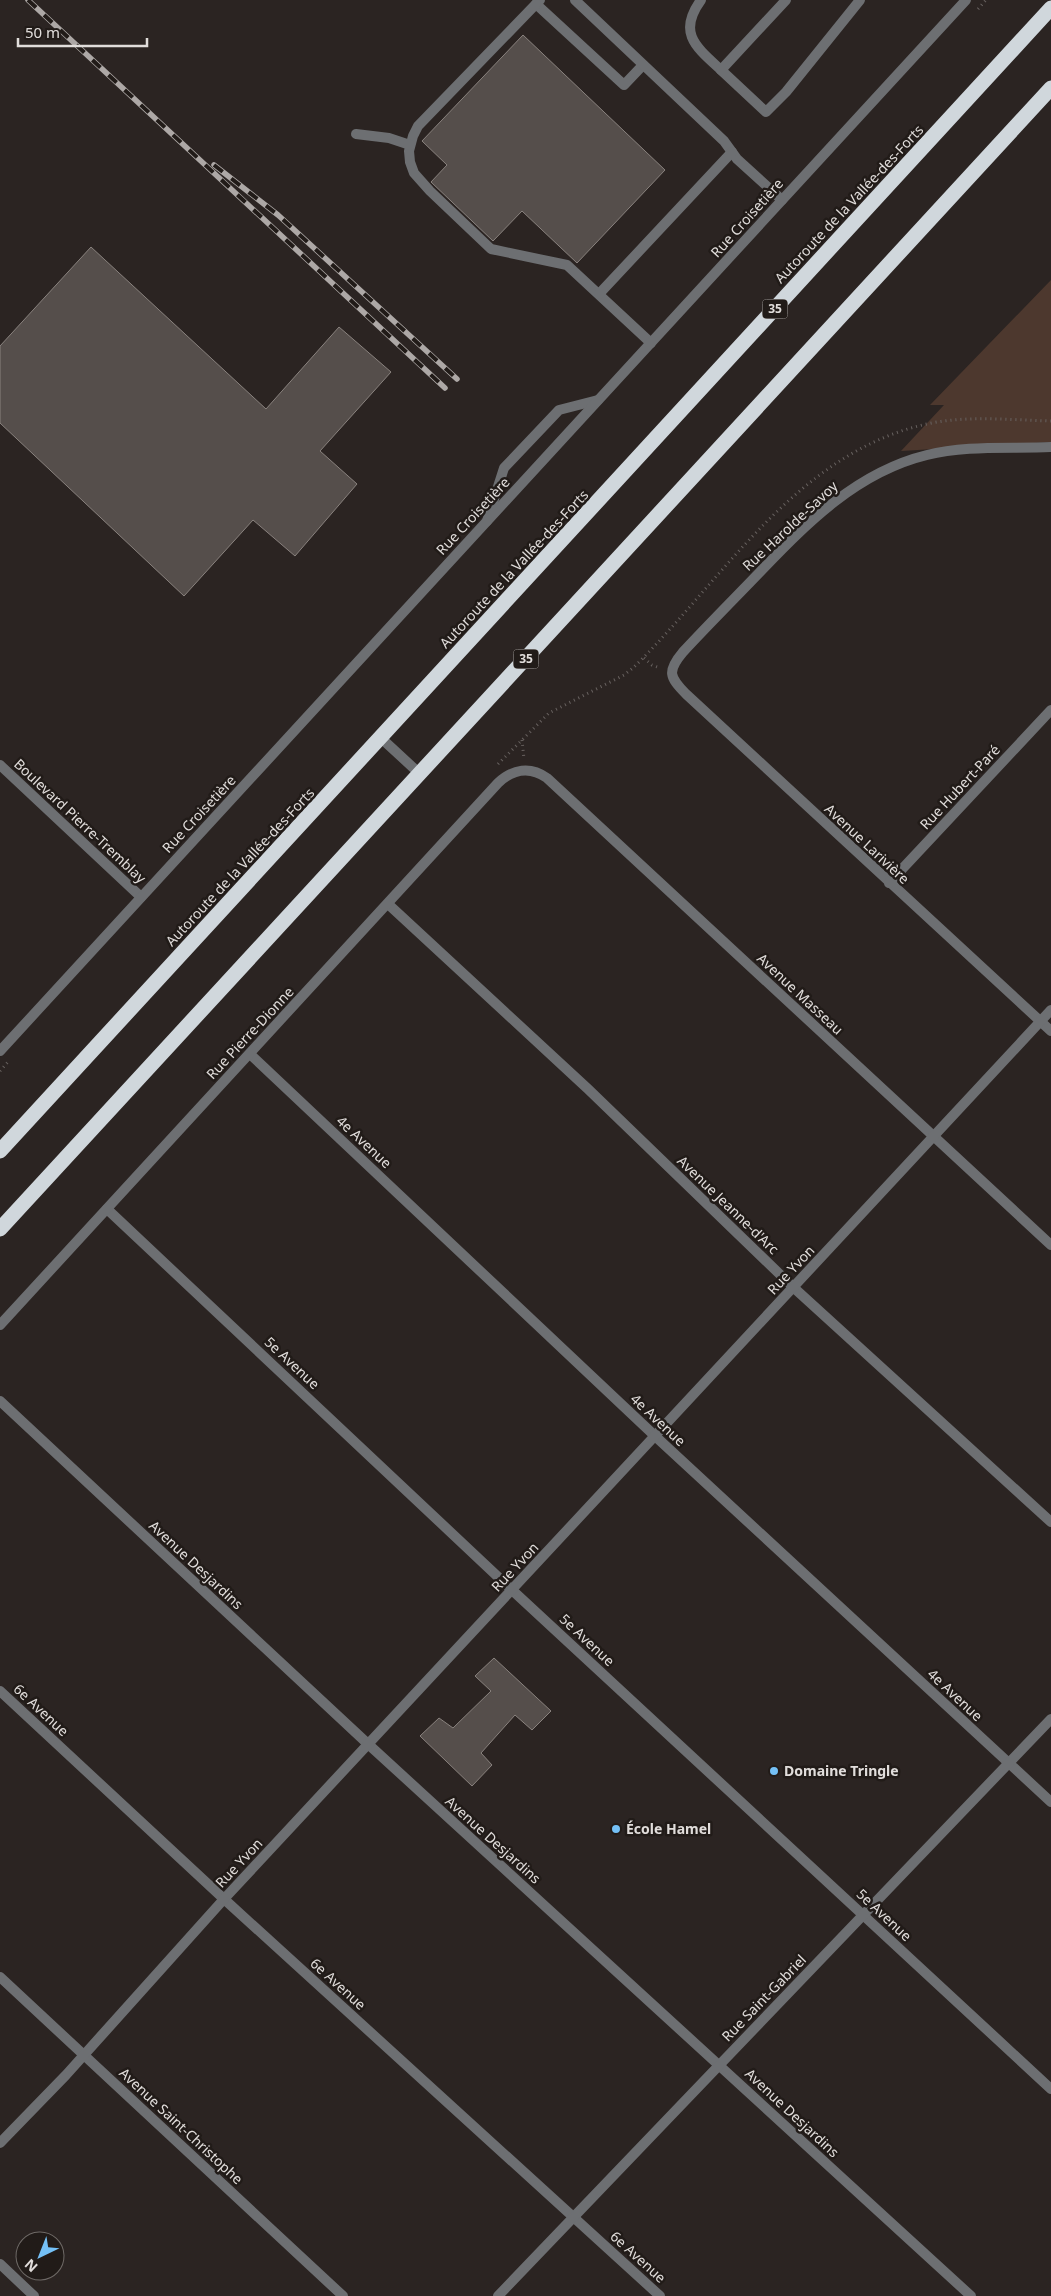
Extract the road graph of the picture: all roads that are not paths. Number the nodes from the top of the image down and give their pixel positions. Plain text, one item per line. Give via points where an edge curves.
1 (575, 0) edge
2 (786, 0) edge
3 (966, 0) edge
4 (699, 1) edge
5 (538, 2) edge
6 (855, 2) edge
7 (1051, 2) edge
8 (1051, 8) edge
9 (1036, 25) junction
10 (643, 65) junction
11 (721, 70) junction
12 (1051, 88) edge
13 (356, 134) dead end
14 (410, 146) junction
15 (732, 152) junction
16 (782, 200) junction
17 (599, 294) junction
18 (651, 343) junction
19 (598, 400) junction
20 (1051, 448) edge
21 (487, 521) junction
22 (671, 672) joint
23 (1051, 710) edge
24 (381, 738) junction
25 (0, 765) edge
26 (526, 770) joint
27 (420, 774) junction
28 (889, 883) junction
29 (141, 897) junction
30 (388, 904) junction
31 (1051, 1010) edge
32 (1041, 1022) junction
33 (1051, 1031) edge
34 (0, 1051) edge
35 (250, 1054) junction
36 (933, 1138) junction
37 (0, 1151) edge
38 (107, 1209) junction
39 (0, 1230) edge
40 (1051, 1245) edge
41 (794, 1288) junction
42 (0, 1325) edge
43 (0, 1401) edge
44 (655, 1436) junction
45 (1051, 1522) edge
46 (512, 1590) junction
47 (0, 1691) edge
48 (1051, 1719) edge
49 (368, 1744) junction
50 (1009, 1763) junction
51 (1051, 1802) edge
52 (224, 1899) junction
53 (863, 1914) junction
54 (0, 1977) edge
55 (84, 2055) junction
56 (719, 2065) junction
57 (1051, 2088) edge
58 (0, 2143) edge
59 (574, 2217) junction
60 (0, 2264) edge
61 (34, 2296) edge
62 (342, 2296) edge
63 (498, 2296) edge
64 (660, 2296) edge
65 (971, 2296) edge

1 - 10 street
2 - 11 street
3 - 16 street, Rue Croisetière
4 - 11 street via 692,15 690,35 701,52
5 - 10 street via 624,85
5 - 14 street via 428,114 418,126
6 - 11 street via 792,85 766,112
7 - 9 highway
8 - 9 highway, Autoroute de la Vallée-des-Forts / 35
9 - 24 highway, Autoroute de la Vallée-des-Forts / 35
10 - 15 street
12 - 27 highway, 35
13 - 14 street via 389,138
14 - 17 street via 410,162 420,181 491,249 567,265
15 - 16 street
15 - 17 street
16 - 18 street, Rue Croisetière
17 - 18 street
18 - 19 street, Rue Croisetière
19 - 21 street, Rue Croisetière
19 - 21 street via 560,410 504,468
20 - 22 street, Rue Harolde-Savoy via 979,449 928,455 889,468 859,484 825,509 775,556 683,652
21 - 29 street, Rue Croisetière
22 - 28 street, Avenue Larivière via 675,683 686,694
23 - 28 street, Rue Hubert-Paré
24 - 27 street
24 - 37 highway, Autoroute de la Vallée-des-Forts / 35
25 - 29 street, Boulevard Pierre-Tremblay
26 - 30 street, Rue Pierre-Dionne via 505,777
26 - 36 street, Avenue Masseau via 547,778
27 - 39 highway, 35
28 - 32 street, Avenue Larivière
29 - 34 street, Rue Croisetière
30 - 35 street, Rue Pierre-Dionne
30 - 41 street, Avenue Jeanne-d'Arc via 588,1089
31 - 32 street, Rue Yvon
32 - 33 street, Avenue Larivière
32 - 36 street, Rue Yvon
35 - 38 street, Rue Pierre-Dionne
35 - 44 street, 4e Avenue
36 - 40 street, Avenue Masseau
36 - 41 street, Rue Yvon
38 - 42 street, Rue Pierre-Dionne
38 - 46 street, 5e Avenue
41 - 44 street, Rue Yvon
41 - 45 street, Avenue Jeanne-d'Arc
43 - 49 street, Avenue Desjardins
44 - 46 street, Rue Yvon
44 - 50 street, 4e Avenue
46 - 49 street, Rue Yvon
46 - 53 street, 5e Avenue
47 - 52 street, 6e Avenue
48 - 50 street, Rue Saint-Gabriel
49 - 52 street, Rue Yvon
49 - 56 street, Avenue Desjardins
50 - 51 street, 4e Avenue
50 - 53 street, Rue Saint-Gabriel
52 - 55 street, Rue Yvon
52 - 59 street, 6e Avenue
53 - 56 street, Rue Saint-Gabriel
53 - 57 street, 5e Avenue
54 - 55 street, Avenue Saint-Christophe
55 - 58 street, Rue Yvon
55 - 62 street, Avenue Saint-Christophe
56 - 59 street, Rue Saint-Gabriel
56 - 65 street, Avenue Desjardins
59 - 63 street, Rue Saint-Gabriel
59 - 64 street, 6e Avenue
60 - 61 street

